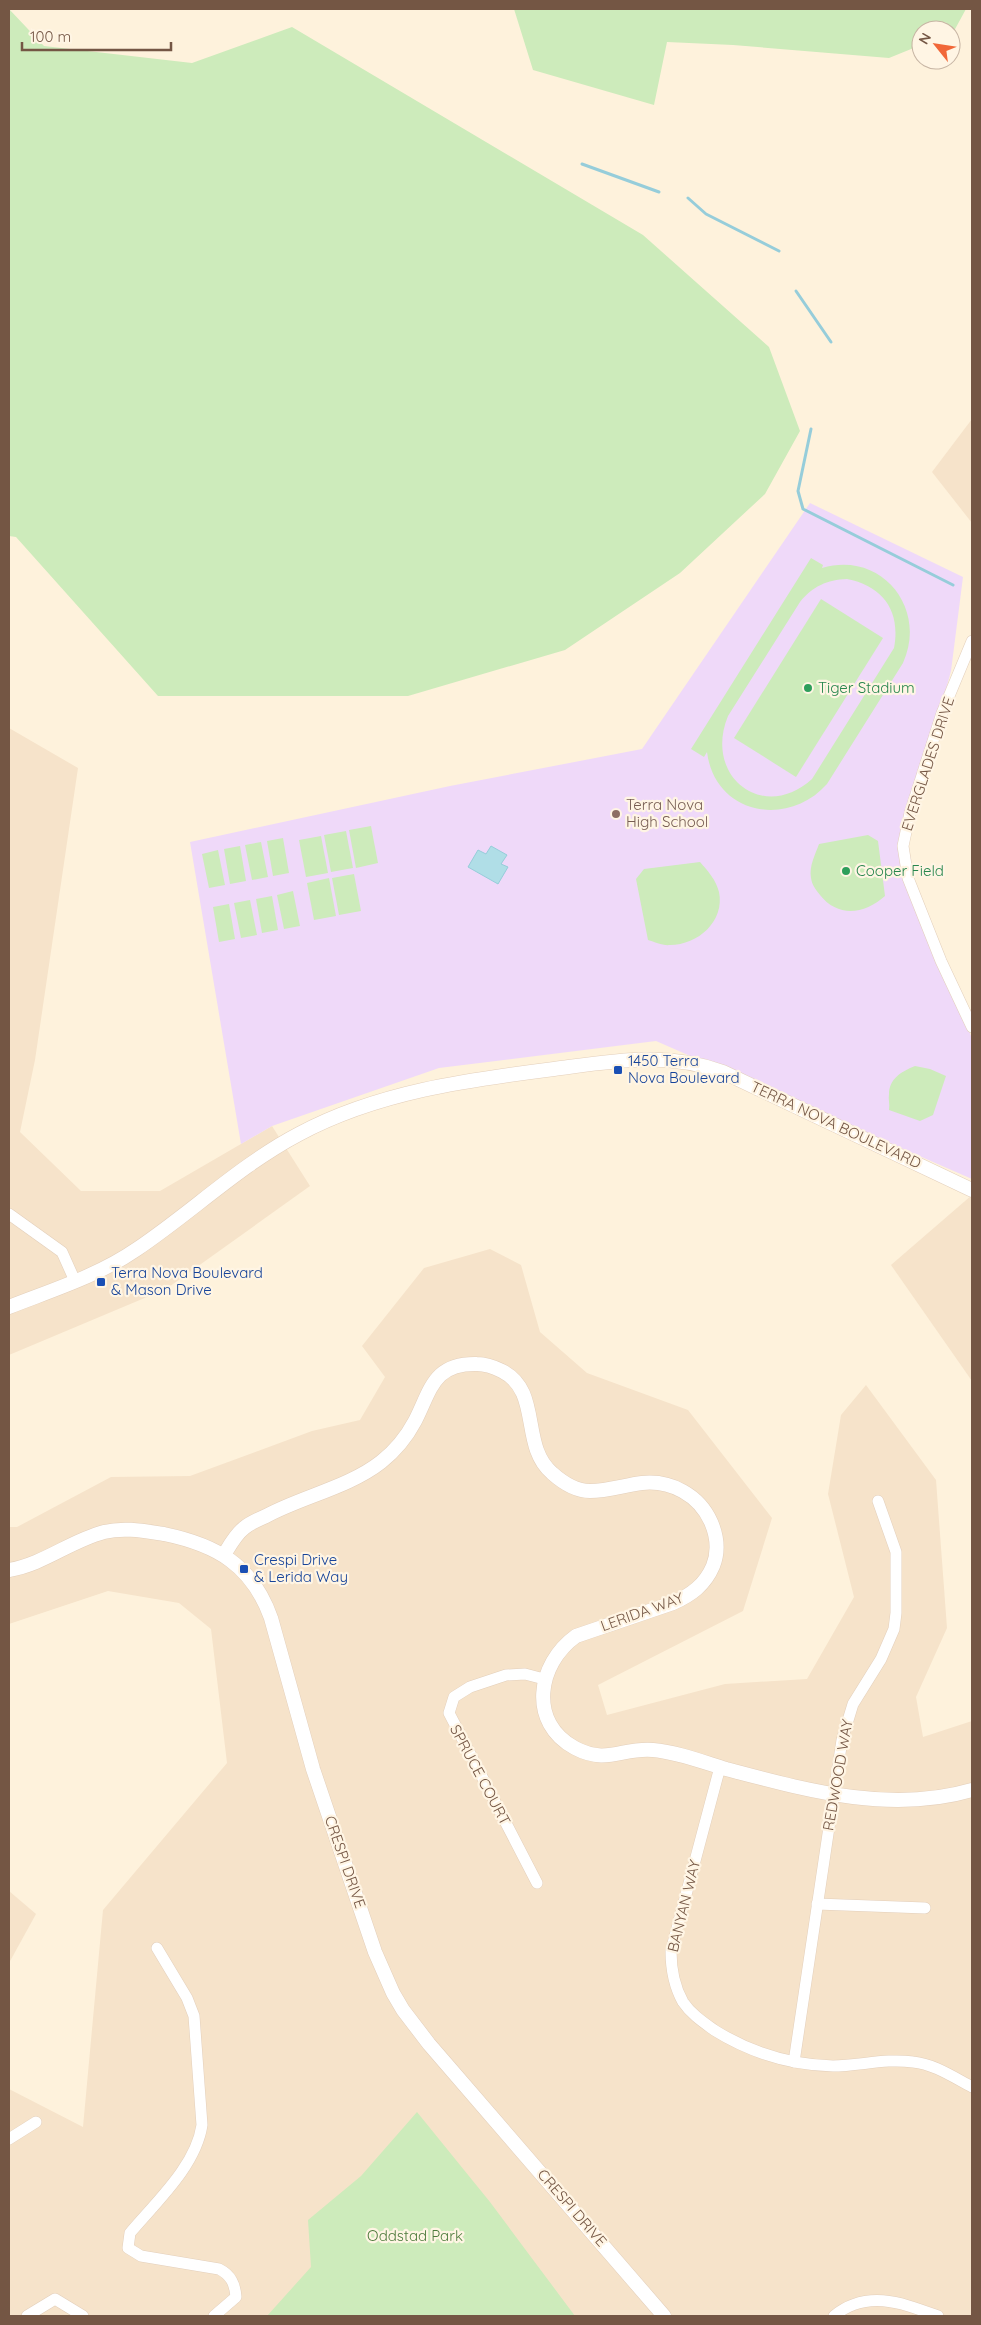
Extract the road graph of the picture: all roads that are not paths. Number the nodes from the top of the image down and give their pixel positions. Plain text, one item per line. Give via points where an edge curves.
1 (972, 642) edge
2 (972, 1027) edge
3 (972, 1190) edge
4 (9, 1214) edge
5 (76, 1281) junction
6 (9, 1306) edge
7 (878, 1501) dead end
8 (224, 1555) junction
9 (9, 1570) edge
10 (544, 1679) junction
11 (720, 1767) junction
12 (972, 1790) edge
13 (833, 1795) junction
14 (537, 1883) dead end
15 (817, 1904) junction
16 (925, 1908) dead end
17 (157, 1948) dead end
18 (794, 2062) junction
19 (972, 2087) edge
20 (36, 2122) dead end
21 (9, 2139) edge
22 (27, 2316) edge
23 (83, 2316) edge
24 (214, 2316) edge
25 (664, 2316) edge
26 (834, 2316) edge
27 (938, 2316) edge

1 - 2 street, EVERGLADES DRIVE via 942,713 910,813 903,846 908,878
3 - 5 street, TERRA NOVA BOULEVARD via 724,1072 684,1061 626,1060 451,1083 322,1122 259,1158 136,1250
4 - 5 street via 62,1252
5 - 6 street, TERRA NOVA BOULEVARD
7 - 13 street, REDWOOD WAY via 896,1552 894,1629 889,1644 861,1688 850,1713
8 - 9 street, CRESPI DRIVE via 173,1536 121,1530 89,1537 44,1559
8 - 10 street, LERIDA WAY via 245,1527 368,1472 389,1455 410,1428 430,1386 440,1375 448,1370 477,1364 496,1368 522,1388 537,1448 551,1472 572,1486 588,1491 644,1483 669,1485 702,1507 716,1533 718,1548 715,1562 700,1587 673,1603 576,1636 556,1655
8 - 25 street, CRESPI DRIVE via 249,1577 265,1602 316,1777 375,1952 393,1993 429,2044
10 - 11 street, LERIDA WAY via 544,1708 549,1722 556,1733 575,1748 607,1756 653,1750
10 - 14 street, SPRUCE COURT via 516,1674 470,1687 454,1697 449,1713
11 - 13 street, LERIDA WAY
11 - 18 street, BANYAN WAY via 674,1937 671,1951 673,1977 684,2003 702,2022 757,2053
12 - 13 street, LERIDA WAY via 900,1800
13 - 15 street, REDWOOD WAY
15 - 16 street
15 - 18 street, REDWOOD WAY
17 - 24 street via 194,2016 202,2125 200,2138 189,2161 130,2233 128,2248 141,2256 224,2272 233,2282 236,2297
18 - 19 street, BANYAN WAY via 831,2066 914,2062 930,2066
20 - 21 street
22 - 23 street via 55,2299
26 - 27 street via 848,2306 879,2299

